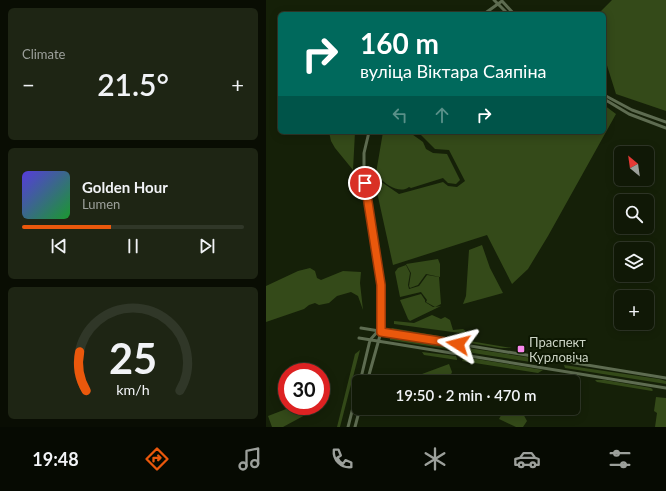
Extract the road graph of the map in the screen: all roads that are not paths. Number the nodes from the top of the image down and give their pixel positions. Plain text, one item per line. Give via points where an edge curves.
1 (494, 0) edge
2 (502, 1) edge
3 (498, 4) junction
4 (487, 12) edge
5 (506, 12) edge
6 (512, 12) edge
7 (606, 98) edge
8 (606, 98) edge
9 (666, 122) edge
10 (666, 128) edge
11 (369, 134) edge
12 (361, 328) dead end
13 (379, 331) junction
14 (359, 338) dead end
15 (370, 340) junction
16 (378, 341) junction
17 (558, 360) junction
18 (556, 369) junction
19 (361, 375) edge
20 (369, 375) edge
21 (666, 378) edge
22 (666, 388) edge
23 (352, 411) edge
24 (358, 415) edge
25 (348, 427) edge
26 (355, 427) edge

1 - 3 street
2 - 3 street
2 - 6 street
3 - 4 street
3 - 5 street
7 - 9 street
8 - 10 street via 629,114
11 - 13 street via 364,153 364,173 381,285
12 - 13 street
13 - 15 street
13 - 16 street
13 - 17 street
14 - 15 street
15 - 16 street
15 - 19 street
16 - 18 street
16 - 20 street
17 - 18 street
17 - 21 street
18 - 22 street
23 - 25 street
24 - 26 street

